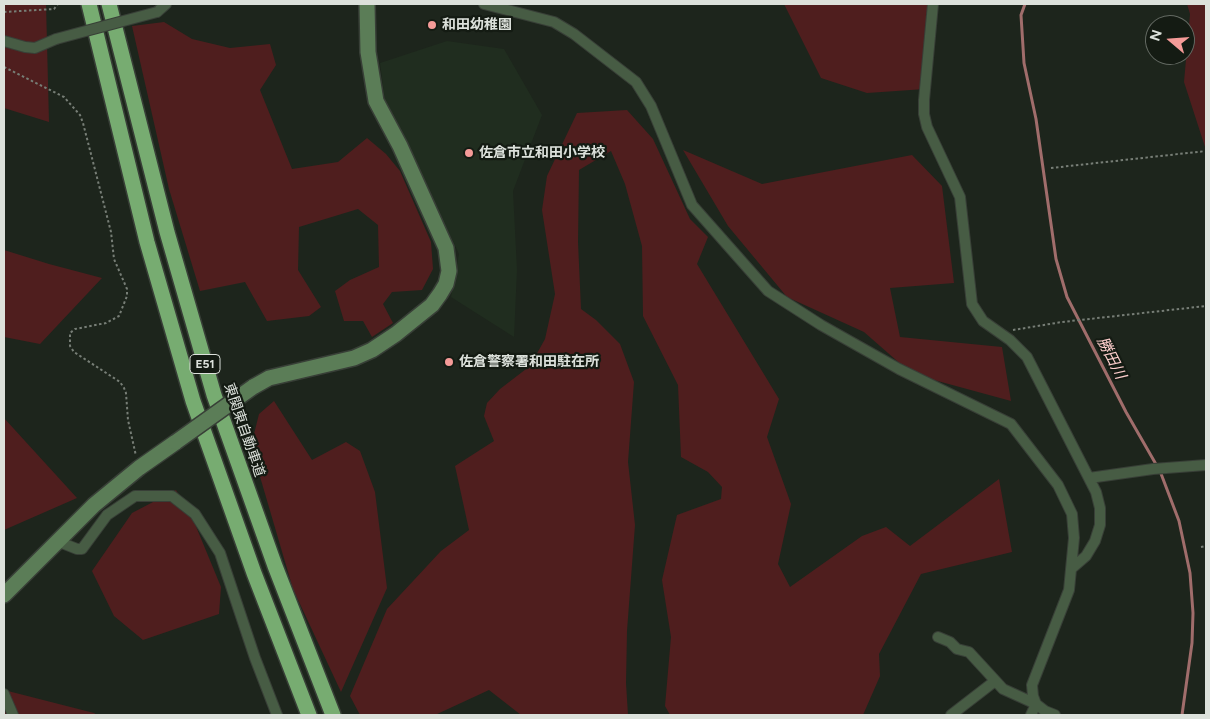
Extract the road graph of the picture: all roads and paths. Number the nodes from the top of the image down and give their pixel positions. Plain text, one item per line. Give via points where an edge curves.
1 (58, 4) edge
2 (89, 4) edge
3 (108, 4) edge
4 (166, 4) edge
5 (367, 4) edge
6 (484, 4) edge
7 (933, 4) edge
8 (4, 12) edge
9 (4, 41) edge
10 (4, 67) edge
11 (1206, 152) edge
12 (1051, 168) dead end
13 (1206, 306) edge
14 (1000, 332) junction
15 (1206, 465) edge
16 (139, 468) junction
17 (1089, 478) junction
18 (57, 541) junction
19 (1206, 546) edge
20 (1201, 547) dead end
21 (1071, 569) junction
22 (4, 595) edge
23 (938, 637) dead end
24 (995, 681) junction
25 (4, 694) edge
26 (1036, 704) junction
27 (13, 715) edge
28 (277, 715) edge
29 (309, 715) edge
30 (333, 715) edge
31 (951, 715) edge
32 (1031, 715) edge
33 (1055, 715) edge

1 - 8 path via 54,9
2 - 29 highway, E51 via 147,242 193,401
3 - 30 highway, 東関東自動車道 / E51 via 167,232 214,395 274,566
4 - 9 street, bridge via 158,12 56,39 35,48
5 - 16 street, bridge via 368,52 376,100 446,248 449,271 446,284 432,305 372,350 354,358 269,378
6 - 21 street via 554,22 636,82 651,106 692,205 768,291 899,369 1011,424 1058,485 1072,514
7 - 14 street via 924,114 960,197 972,304 983,321
10 - 16 path via 64,97 83,123 111,232 114,259 127,296 119,316 70,333 70,346 124,388
11 - 12 path
13 - 14 path
14 - 17 street via 1027,357
15 - 17 street
16 - 18 street
17 - 21 street via 1100,508 1100,525 1086,556
18 - 22 street
18 - 28 street via 82,548 107,516 135,496 172,496 195,514 220,553 254,658
19 - 20 path
21 - 26 street via 1069,590 1032,685
23 - 24 street via 969,652
24 - 26 street via 1003,689
24 - 31 street
25 - 27 street
26 - 32 street
26 - 33 street

